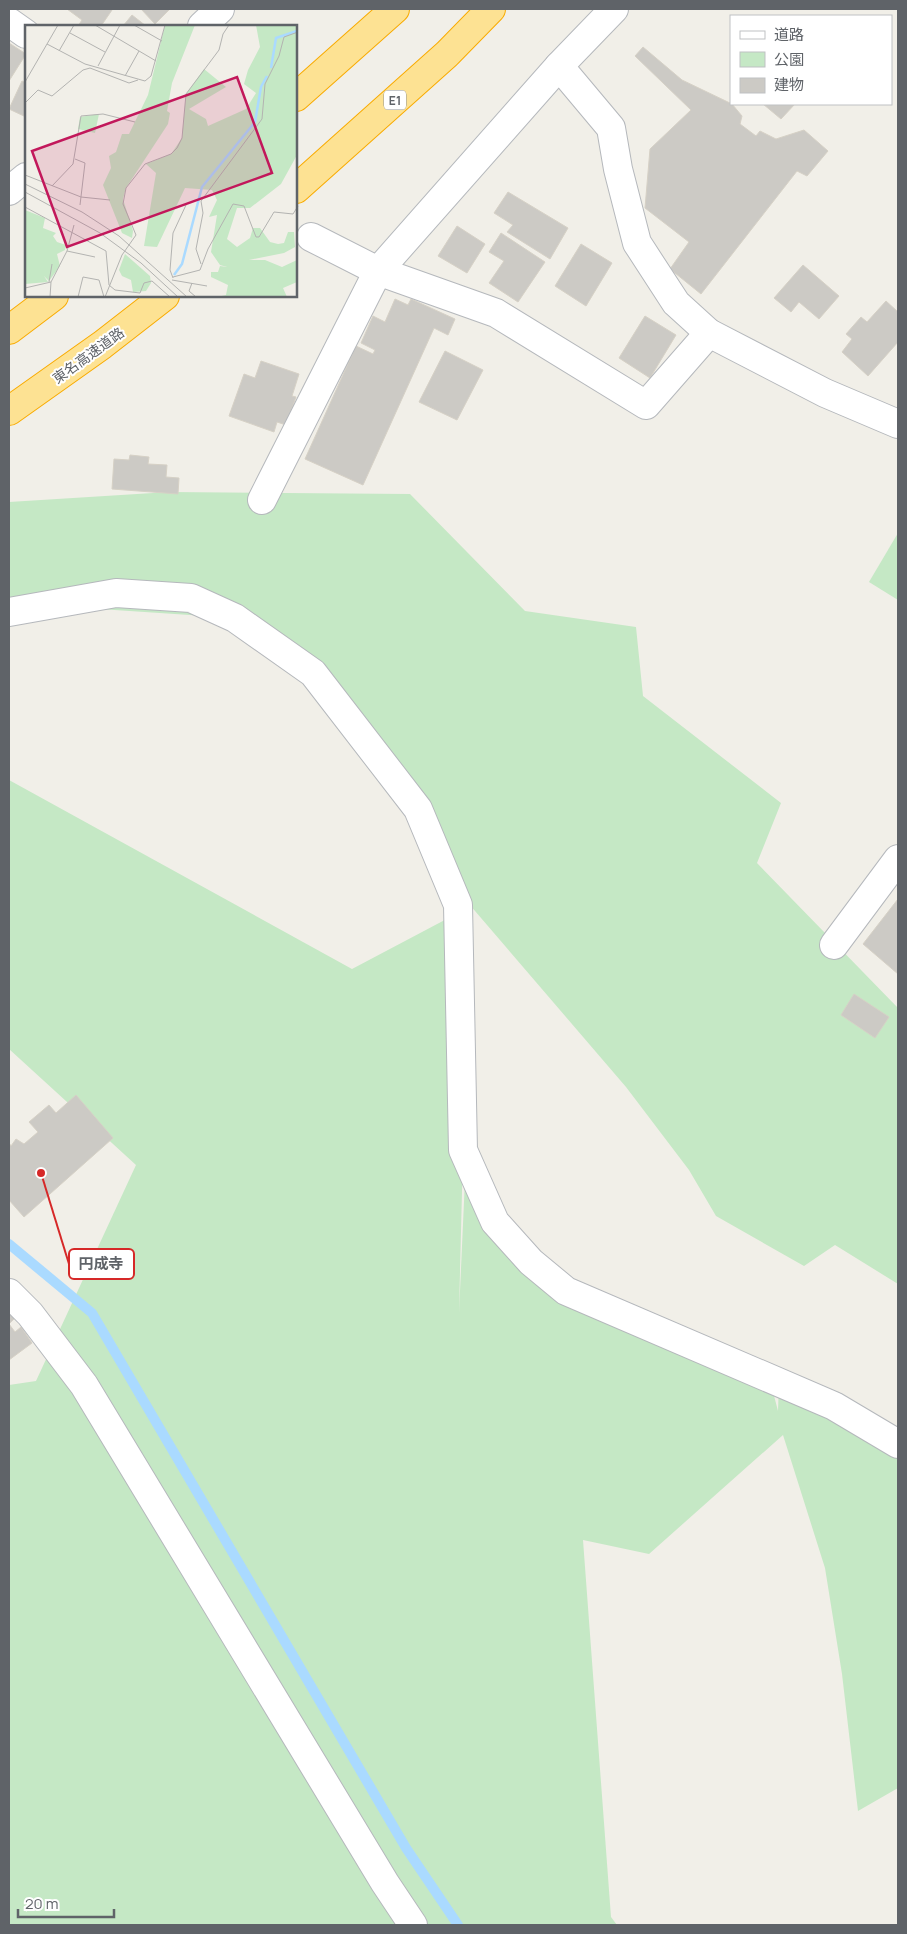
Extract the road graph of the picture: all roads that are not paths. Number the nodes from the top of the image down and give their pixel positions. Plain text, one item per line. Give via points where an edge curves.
1 (220, 9) edge
2 (396, 9) edge
3 (492, 9) edge
4 (614, 9) edge
5 (9, 22) edge
6 (203, 25) edge
7 (25, 33) edge
8 (559, 66) junction
9 (298, 96) edge
10 (25, 178) edge
11 (298, 187) edge
12 (9, 191) edge
13 (311, 237) dead end
14 (378, 271) junction
15 (51, 298) edge
16 (162, 298) edge
17 (9, 330) edge
18 (709, 333) junction
19 (9, 411) edge
20 (898, 424) edge
21 (262, 500) dead end
22 (9, 612) edge
23 (898, 859) edge
24 (834, 945) dead end
25 (9, 1293) edge
26 (898, 1444) edge
27 (413, 1925) edge

1 - 6 street
2 - 9 highway
3 - 11 highway, E1 via 447,54
4 - 8 street
5 - 7 street
8 - 14 street
8 - 18 street via 611,128 637,243 676,302
10 - 12 street
13 - 14 street
14 - 18 street via 496,313 646,405
14 - 21 street
15 - 17 highway
16 - 19 highway, 東名高速道路
18 - 20 street via 825,392
22 - 26 street via 116,593 191,598 235,618 313,673 418,809 458,905 463,1150 495,1222 531,1262 566,1291 834,1406
23 - 24 street
25 - 27 street via 30,1314 84,1385

